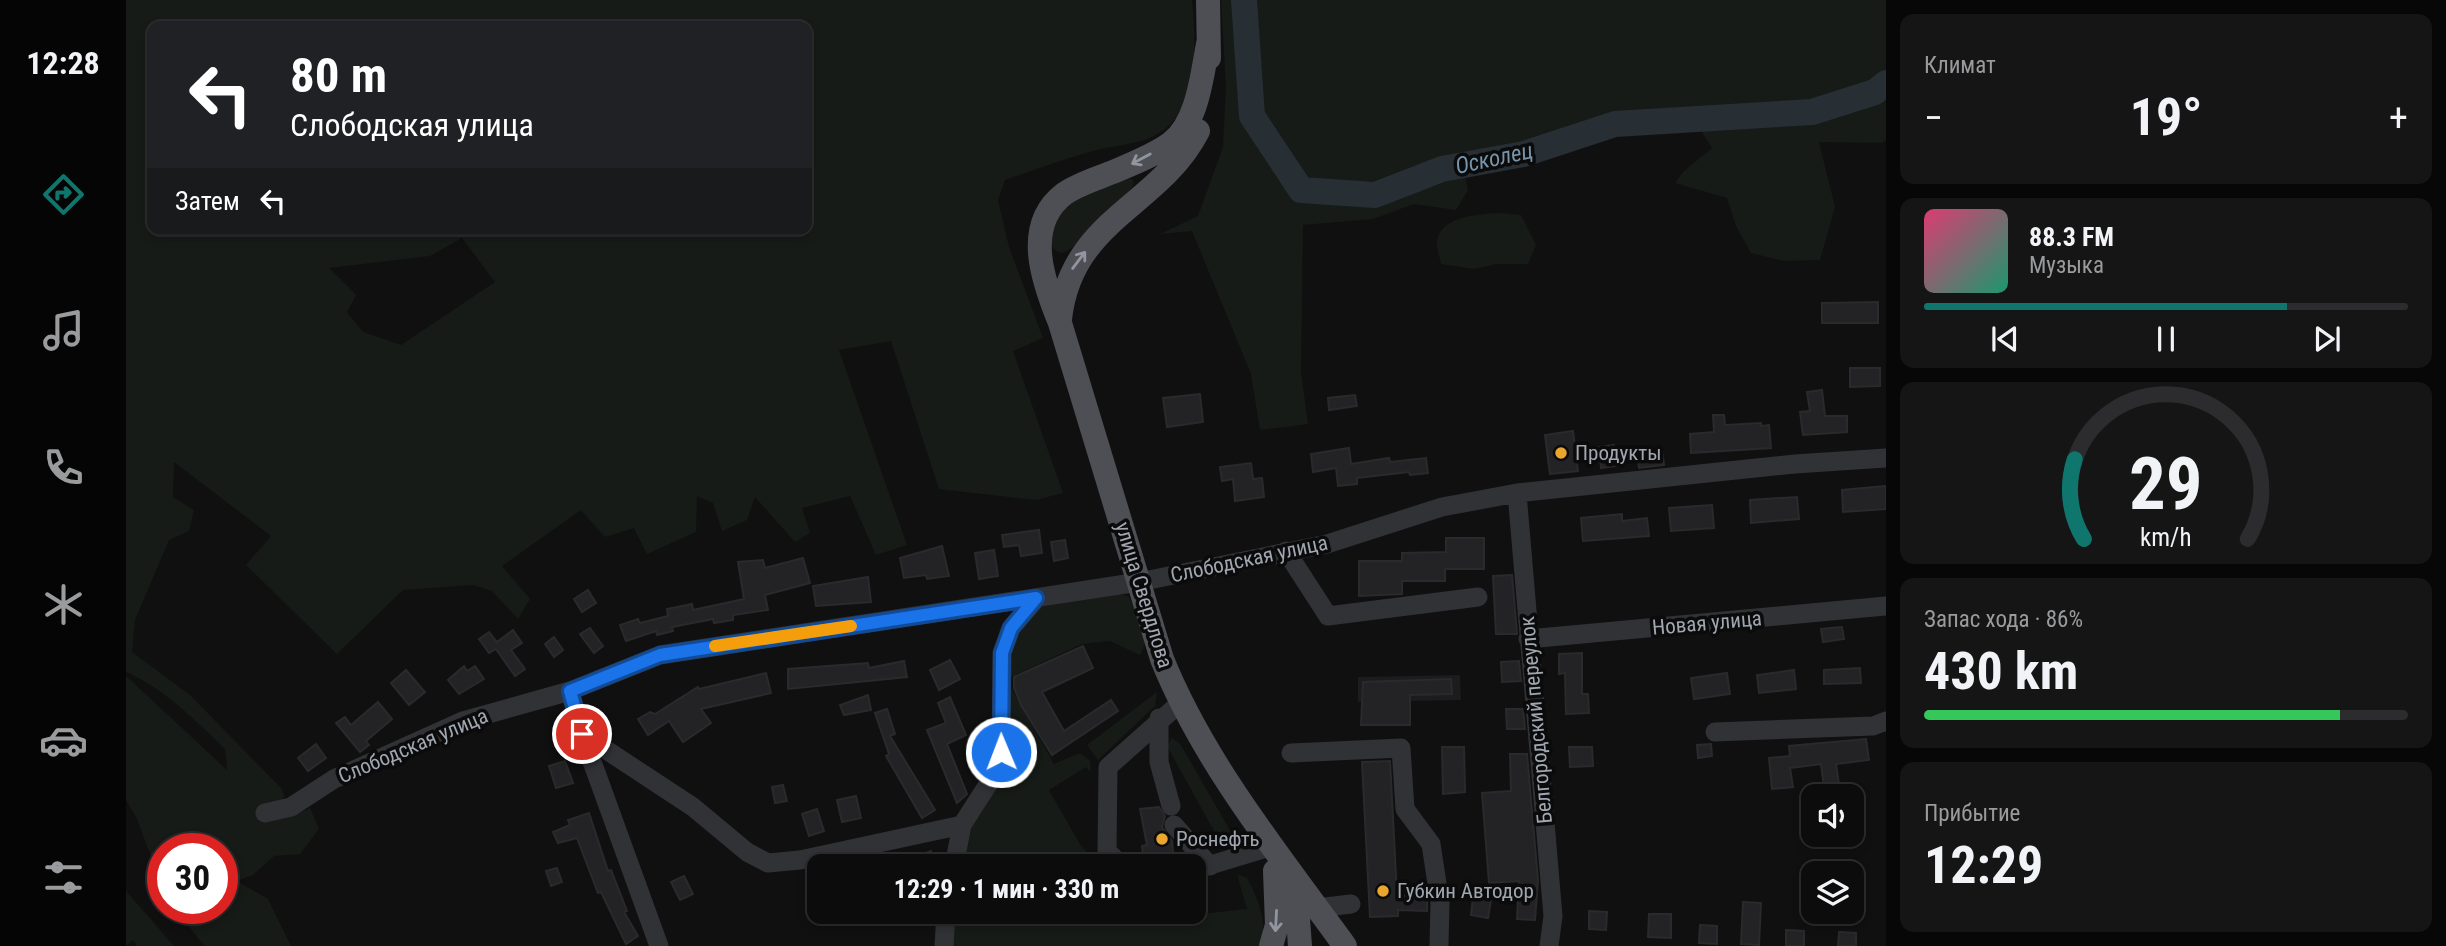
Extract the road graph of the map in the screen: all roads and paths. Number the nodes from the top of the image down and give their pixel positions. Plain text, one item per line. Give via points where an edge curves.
1 (1208, 0) edge
2 (1208, 44) junction
3 (1060, 323) junction
4 (1886, 458) edge
5 (1525, 488) junction
6 (1286, 551) junction
7 (1139, 582) junction
8 (1478, 597) dead end
9 (1036, 598) junction
10 (1886, 606) edge
11 (1528, 639) junction
12 (570, 691) junction
13 (1180, 703) junction
14 (1159, 718) junction
15 (1886, 721) edge
16 (1715, 732) dead end
17 (582, 734) junction
18 (1291, 753) dead end
19 (265, 813) dead end
20 (962, 825) junction
21 (1273, 846) junction
22 (956, 854) edge
23 (1110, 854) edge
24 (1194, 854) edge
25 (1206, 867) edge
26 (1351, 904) dead end
27 (1317, 908) junction
28 (945, 924) edge
29 (659, 946) edge
30 (944, 946) edge
31 (1271, 946) edge
32 (1300, 946) edge
33 (1310, 946) edge
34 (1343, 946) edge
35 (1439, 946) edge
36 (1549, 946) edge

1 - 2 main road, улица Свердлова
3 -> 2 main road, улица Свердлова via 1063,293 1073,267 1100,233 1174,165 1194,139 1208,107
2 -> 3 main road, улица Свердлова via 1190,114 1172,142 1065,194 1049,210 1041,232 1040,258 1043,280
3 - 7 main road, улица Свердлова
4 - 5 street, Слободская улица
5 - 6 street, Слободская улица via 1442,507 1327,544
5 - 11 street, Белгородский переулок
6 - 7 street, Слободская улица
6 - 8 street via 1328,616
7 - 9 street, Слободская улица
7 - 13 main road, улица Свердлова
9 - 12 street, Слободская улица via 660,655
9 - 20 street via 1011,628 1002,653 1001,752 995,775
10 - 11 street, Новая улица
11 - 36 street, Белгородский переулок via 1553,916
12 - 17 street
12 - 19 street, Слободская улица via 463,721 334,779 291,807
13 - 14 street
13 - 21 main road, улица Свердлова
14 - 23 street via 1108,767
14 - 24 street via 1160,762 1173,815
15 - 16 street via 1873,726
17 - 20 street via 768,863
17 - 29 street
18 - 35 street via 1401,748 1405,809 1432,844 1440,903
20 - 22 street
21 - 25 street
21 - 27 main road
21 -> 31 main road via 1277,925
21 - 32 main road via 1296,907
26 - 27 street
27 - 34 main road
28 - 30 street
33 - 34 main road

